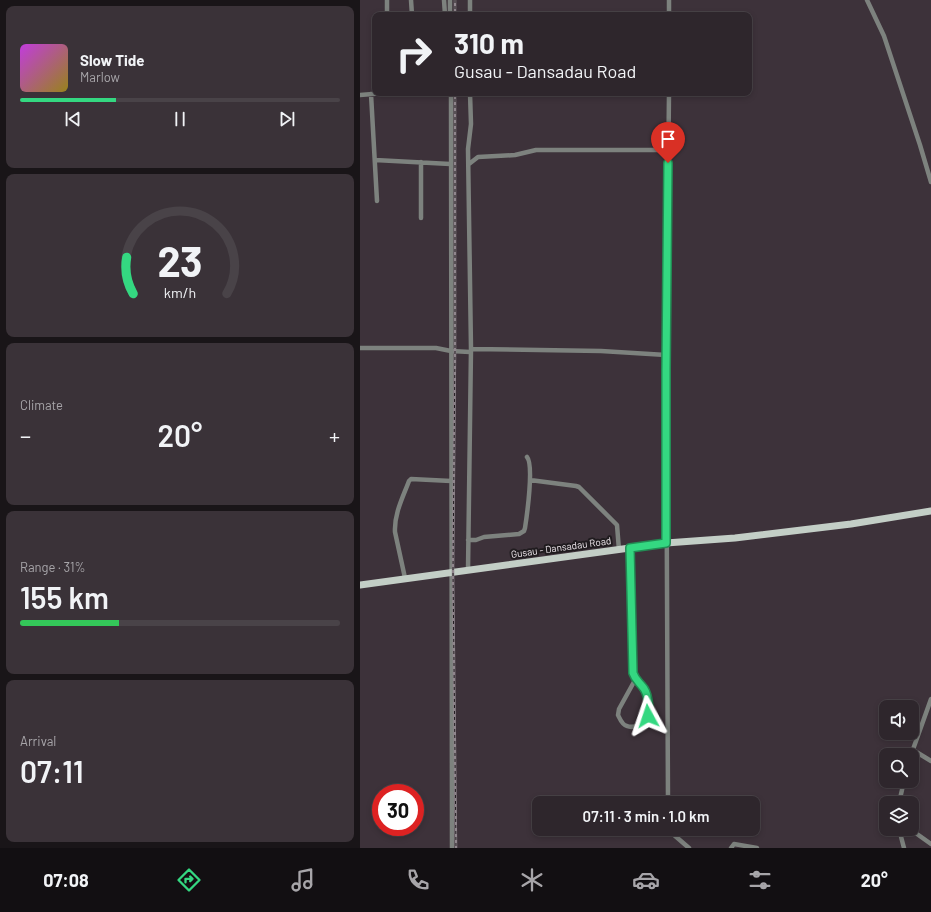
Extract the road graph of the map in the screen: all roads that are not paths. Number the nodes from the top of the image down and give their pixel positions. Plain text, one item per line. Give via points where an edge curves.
1 (387, 0) edge
2 (412, 0) edge
3 (444, 0) edge
4 (450, 0) edge
5 (470, 0) edge
6 (669, 0) edge
7 (867, 0) edge
8 (387, 12) edge
9 (412, 12) edge
10 (445, 12) edge
11 (450, 12) edge
12 (470, 12) edge
13 (669, 12) edge
14 (372, 94) edge
15 (360, 95) edge
16 (372, 96) edge
17 (451, 96) edge
18 (470, 96) edge
19 (669, 96) edge
20 (669, 150) junction
21 (375, 160) junction
22 (421, 162) junction
23 (450, 164) junction
24 (469, 164) junction
25 (931, 182) edge
26 (378, 201) dead end
27 (421, 218) dead end
28 (360, 348) edge
29 (451, 351) junction
30 (470, 351) junction
31 (666, 355) junction
32 (527, 457) dead end
33 (530, 480) junction
34 (451, 481) junction
35 (931, 511) edge
36 (468, 540) junction
37 (666, 543) junction
38 (630, 548) junction
39 (619, 550) junction
40 (468, 570) junction
41 (451, 572) junction
42 (405, 578) junction
43 (360, 585) edge
44 (635, 680) junction
45 (931, 699) edge
46 (913, 748) edge
47 (919, 755) edge
48 (931, 760) edge
49 (668, 796) edge
50 (919, 835) edge
51 (675, 836) edge
52 (901, 836) edge
53 (931, 844) edge
54 (452, 848) edge
55 (689, 848) edge
56 (731, 848) edge
57 (757, 848) edge
58 (904, 848) edge

1 - 8 street
2 - 9 street
3 - 10 street
4 - 11 street
5 - 12 street
6 - 13 street
7 - 25 street via 884,36
14 - 15 street
16 - 21 street
17 - 23 street
18 - 24 street
19 - 20 street
20 - 24 street via 536,150 482,156 473,159
20 - 31 street
21 - 22 street
21 - 26 street
22 - 23 street
22 - 27 street
23 - 29 street
24 - 30 street
28 - 29 street via 436,348
29 - 30 street
29 - 34 street
30 - 31 street
30 - 36 street
31 - 37 street
32 - 33 street via 530,460
33 - 36 street via 524,531 519,534
33 - 39 street via 579,487 617,525
34 - 41 street
34 - 42 street via 409,481 394,525
35 - 37 main road, Gusau - Dansadau Road via 836,526
36 - 40 street
37 - 38 main road, Gusau - Dansadau Road
37 - 49 street
38 - 39 main road, Gusau - Dansadau Road
38 - 44 street via 632,665
39 - 40 main road, Gusau - Dansadau Road
40 - 41 main road, Gusau - Dansadau Road
41 - 42 main road, Gusau - Dansadau Road
41 - 54 street
42 - 43 main road, Gusau - Dansadau Road
44 - 44 street via 643,686 649,714 640,725 628,727 618,714
45 - 46 street
47 - 48 street
50 - 53 street
51 - 55 street
52 - 58 street
56 - 57 street via 734,844

